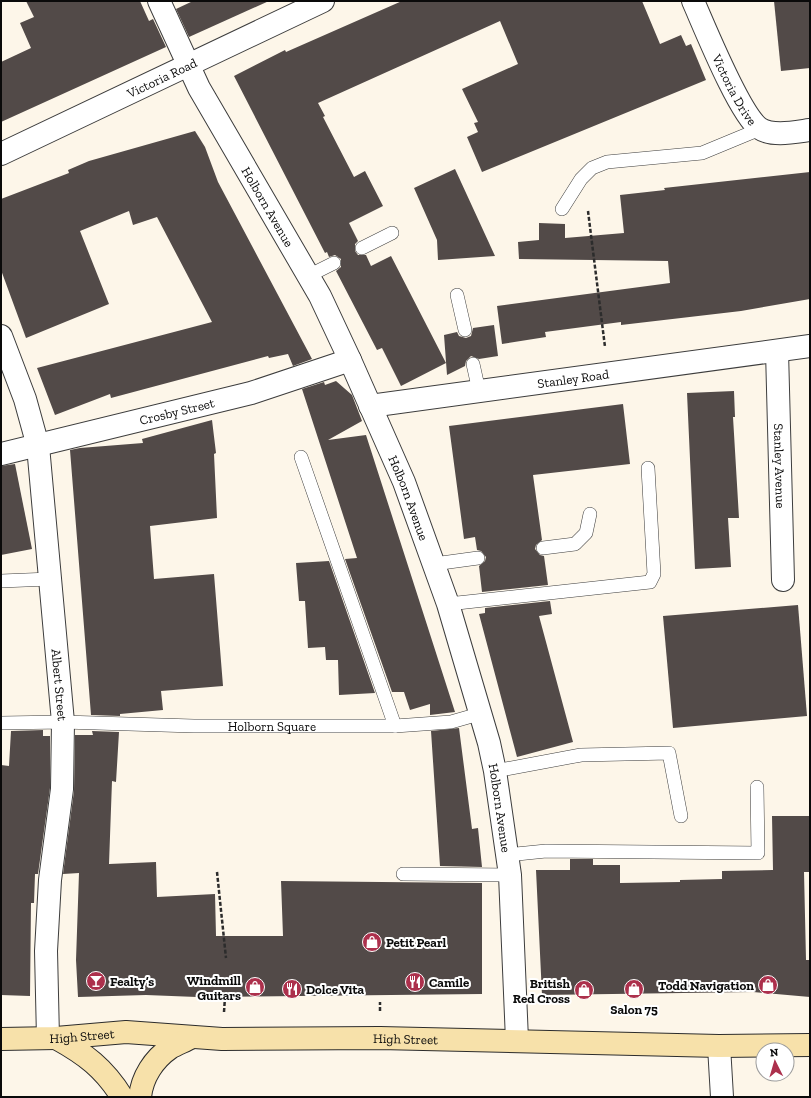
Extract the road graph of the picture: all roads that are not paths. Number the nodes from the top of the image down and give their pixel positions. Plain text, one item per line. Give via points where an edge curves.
1 (159, 1) edge
2 (323, 1) edge
3 (693, 1) edge
4 (187, 65) junction
5 (760, 129) junction
6 (810, 130) edge
7 (1, 154) edge
8 (562, 209) dead end
9 (392, 233) dead end
10 (362, 248) dead end
11 (334, 263) dead end
12 (308, 276) junction
13 (457, 295) dead end
14 (465, 330) dead end
15 (1, 336) edge
16 (810, 346) edge
17 (777, 351) junction
18 (350, 360) junction
19 (473, 364) dead end
20 (479, 391) junction
21 (370, 406) junction
22 (38, 446) junction
23 (1, 454) edge
24 (301, 457) dead end
25 (648, 468) dead end
26 (590, 514) dead end
27 (543, 548) dead end
28 (478, 558) dead end
29 (434, 564) junction
30 (50, 578) junction
31 (783, 580) dead end
32 (1, 581) edge
33 (448, 604) junction
34 (479, 714) junction
35 (63, 722) junction
36 (1, 723) edge
37 (395, 726) junction
38 (495, 771) junction
39 (757, 787) dead end
40 (681, 816) dead end
41 (508, 865) junction
42 (403, 874) dead end
43 (192, 1037) junction
44 (52, 1038) junction
45 (1, 1039) edge
46 (517, 1040) junction
47 (810, 1045) edge
48 (719, 1046) junction
49 (122, 1097) edge
50 (140, 1097) edge
51 (722, 1097) edge

1 - 4 street, Holborn Avenue
2 - 4 street, Victoria Road
3 - 5 street, Victoria Drive via 726,74 749,117
4 - 7 street, Victoria Road
4 - 12 street, Holborn Avenue
5 - 6 street, Victoria Drive via 776,133
5 - 8 lane via 702,153 607,162 592,168
9 - 10 lane
11 - 12 lane
12 - 18 street, Holborn Avenue
13 - 14 lane
15 - 22 street, Albert Street via 25,399
16 - 17 street, Stanley Road
17 - 20 street, Stanley Road
17 - 31 street, Stanley Avenue
18 - 21 street, Holborn Avenue
18 - 22 street, Crosby Street via 251,393
19 - 20 lane
20 - 21 street, Stanley Road
21 - 29 street, Holborn Avenue via 404,482
22 - 23 street, Crosby Street
22 - 30 street, Albert Street
24 - 37 lane
25 - 33 lane via 654,574 650,582
26 - 27 lane via 586,533 575,544
28 - 29 lane
29 - 33 street, Holborn Avenue
30 - 32 lane
30 - 35 street, Albert Street
33 - 34 street, Holborn Avenue
34 - 37 lane, Holborn Square via 451,722
34 - 38 street, Holborn Avenue
35 - 36 lane, Holborn Square
35 - 37 lane, Holborn Square via 194,726
35 - 44 street, Albert Street via 62,789 49,896 46,951
38 - 40 lane via 581,755 669,753
38 - 41 street, Holborn Avenue
39 - 41 lane via 758,853 546,852
41 - 42 lane
41 - 46 street, Holborn Avenue
43 - 44 main road, High Street via 126,1032
43 - 46 main road, High Street
43 - 50 main road via 170,1048 155,1063 145,1076
44 - 45 main road, High Street
44 - 49 main road via 80,1051 106,1074
46 - 48 main road, High Street
47 - 48 main road, High Street
48 - 51 street

